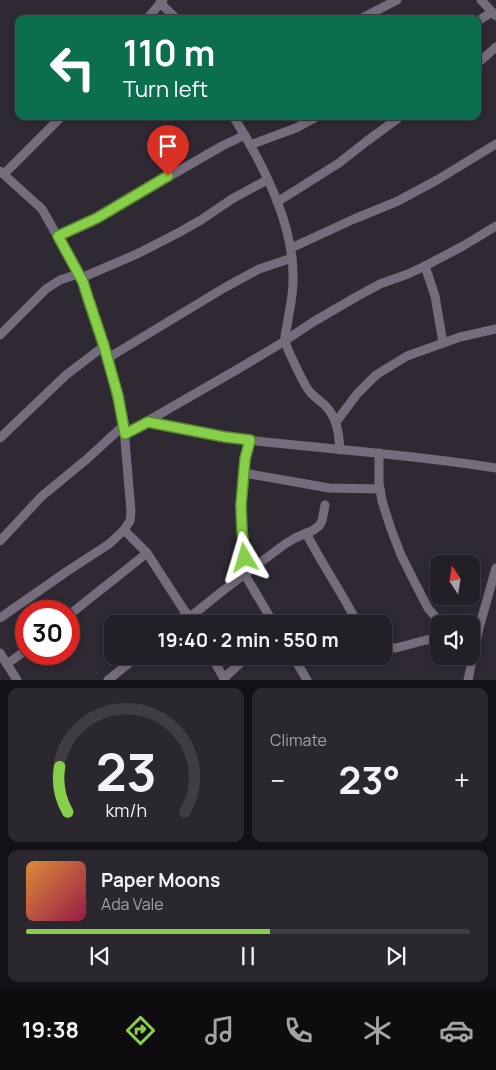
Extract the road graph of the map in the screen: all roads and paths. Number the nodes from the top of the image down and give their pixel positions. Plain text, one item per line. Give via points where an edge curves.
1 (397, 0) edge
2 (481, 0) edge
3 (161, 2) edge
4 (494, 14) edge
5 (150, 15) edge
6 (173, 15) edge
7 (368, 15) edge
8 (481, 20) edge
9 (496, 47) edge
10 (481, 60) edge
11 (58, 120) edge
12 (236, 120) edge
13 (311, 120) edge
14 (395, 120) edge
15 (245, 135) junction
16 (496, 144) edge
17 (250, 145) junction
18 (2, 173) edge
19 (267, 180) junction
20 (277, 202) junction
21 (496, 226) edge
22 (58, 236) junction
23 (291, 253) junction
24 (424, 266) junction
25 (80, 276) junction
26 (496, 329) edge
27 (0, 335) edge
28 (285, 341) junction
29 (443, 343) junction
30 (104, 346) junction
31 (108, 358) junction
32 (148, 422) junction
33 (336, 422) junction
34 (124, 430) junction
35 (0, 438) edge
36 (250, 440) junction
37 (340, 450) junction
38 (379, 453) junction
39 (496, 468) edge
40 (244, 473) junction
41 (380, 489) junction
42 (325, 504) dead end
43 (124, 530) junction
44 (306, 533) junction
45 (0, 541) edge
46 (146, 553) junction
47 (496, 568) edge
48 (246, 574) junction
49 (80, 606) edge
50 (188, 615) edge
51 (194, 615) edge
52 (269, 615) edge
53 (353, 615) edge
54 (434, 615) edge
55 (480, 617) edge
56 (0, 618) edge
57 (430, 639) edge
58 (392, 648) edge
59 (0, 653) edge
60 (15, 658) edge
61 (7, 664) junction
62 (127, 665) edge
63 (216, 665) edge
64 (239, 665) edge
65 (298, 665) edge
66 (470, 665) edge
67 (224, 679) edge
68 (17, 680) edge
69 (108, 680) edge
70 (306, 680) edge
71 (468, 680) edge

1 - 7 street
2 - 4 street
3 - 5 street
3 - 6 street
4 - 8 street
9 - 10 street
11 - 18 street
12 - 15 street
13 - 17 street
14 - 20 street via 339,163
15 - 17 street
15 - 22 street via 97,218
16 - 23 street via 398,201 354,219
17 - 19 street
18 - 22 street via 42,209
19 - 20 street
19 - 25 street via 139,253
20 - 23 street
21 - 24 street
22 - 25 street
23 - 28 street via 293,281
23 - 31 street via 232,283
24 - 28 street via 380,284
24 - 29 street via 434,296
25 - 27 street via 60,280 46,289
25 - 30 street
26 - 29 street
28 - 32 street
28 - 33 street via 308,391 326,405
29 - 33 street via 407,356 376,375
30 - 31 street
30 - 35 street via 66,375
31 - 34 street
32 - 34 street
32 - 36 street
33 - 37 street
34 - 43 street via 131,511 130,521
34 - 45 street via 42,496
36 - 37 street
36 - 40 street
37 - 38 street
38 - 39 street
38 - 41 street
40 - 41 street via 328,488
40 - 48 street via 241,505
41 - 54 street via 401,555
42 - 44 street via 319,526
43 - 46 street
43 - 56 street via 109,544
44 - 48 street via 285,544
44 - 53 street
46 - 49 street
46 - 50 street
47 - 55 street
48 - 51 street
48 - 52 street
57 - 58 street
59 - 61 street
60 - 61 street
61 - 68 street
62 - 69 street
63 - 67 street
64 - 67 street
65 - 70 street
66 - 71 street

